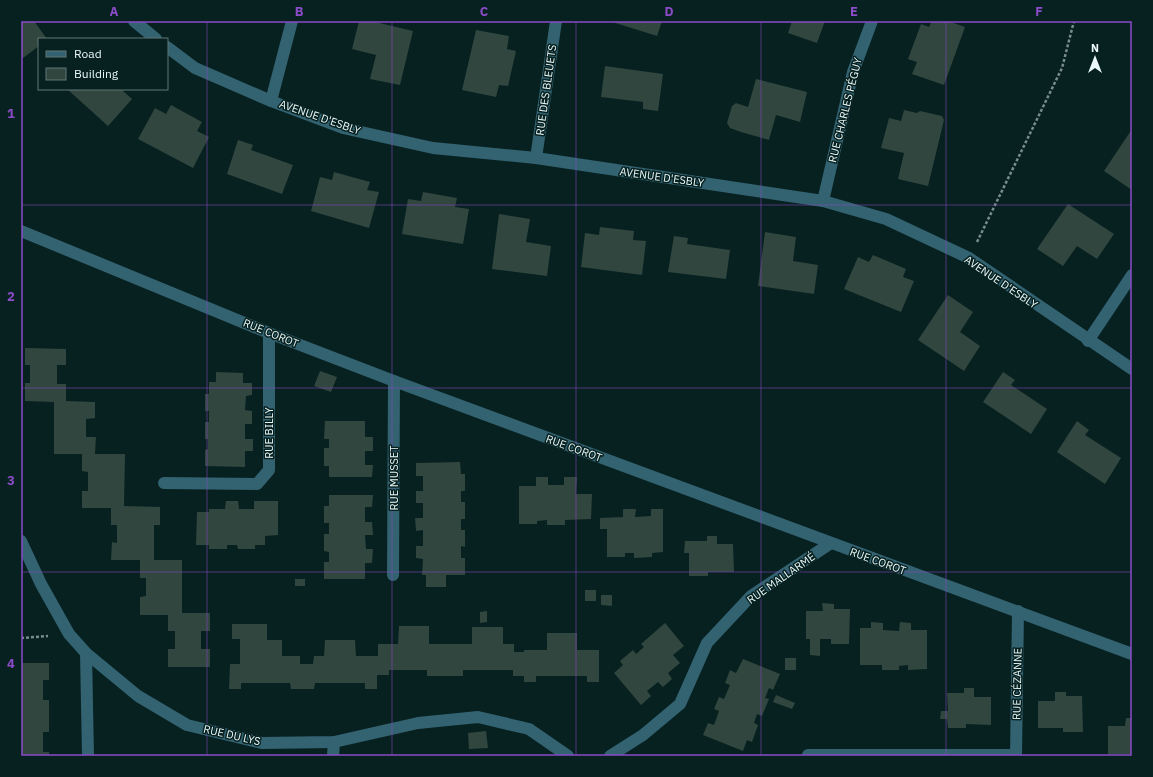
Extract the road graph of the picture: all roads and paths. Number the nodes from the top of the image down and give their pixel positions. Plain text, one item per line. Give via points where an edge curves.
1 (134, 21) edge
2 (292, 21) edge
3 (556, 21) edge
4 (872, 21) edge
5 (1074, 21) edge
6 (155, 38) edge
7 (168, 48) edge
8 (271, 101) junction
9 (536, 158) junction
10 (823, 201) junction
11 (21, 231) edge
12 (969, 258) junction
13 (1132, 275) edge
14 (269, 332) junction
15 (1088, 341) junction
16 (1132, 369) edge
17 (394, 381) junction
18 (164, 483) dead end
19 (21, 541) edge
20 (831, 544) junction
21 (393, 575) dead end
22 (1018, 611) junction
23 (69, 634) junction
24 (21, 638) edge
25 (86, 653) junction
26 (1132, 654) edge
27 (334, 742) junction
28 (808, 755) edge
29 (88, 756) edge
30 (333, 756) edge
31 (568, 756) edge
32 (610, 756) edge
33 (1016, 756) edge

1 - 6 street
2 - 8 street
3 - 9 street, RUE DES BLEUETS
4 - 10 street, RUE CHARLES PÉGUY via 853,72
5 - 12 path via 1062,68
7 - 8 street, AVENUE D'ESBLY via 195,68
8 - 9 street, AVENUE D'ESBLY via 344,128 433,148
9 - 10 street, AVENUE D'ESBLY
10 - 12 street, AVENUE D'ESBLY via 886,219
11 - 14 street, RUE COROT
12 - 15 street, AVENUE D'ESBLY
13 - 15 street
14 - 17 street, RUE COROT
14 - 18 street, RUE BILLY via 269,470 257,484
15 - 16 street, AVENUE D'ESBLY
17 - 20 street, RUE COROT
17 - 21 street, RUE MUSSET
19 - 23 street, RUE DU LYS
20 - 22 street, RUE COROT
20 - 32 street, RUE MALLARMÉ via 751,596 707,643 680,704 643,735
22 - 26 street, RUE COROT
22 - 33 street, RUE CÉZANNE
23 - 24 path
23 - 25 street, RUE DU LYS
25 - 27 street, RUE DU LYS via 138,696 187,725 262,743
25 - 29 street
27 - 30 street
27 - 31 street, RUE DU LYS via 418,723 478,717 529,729
28 - 33 street

